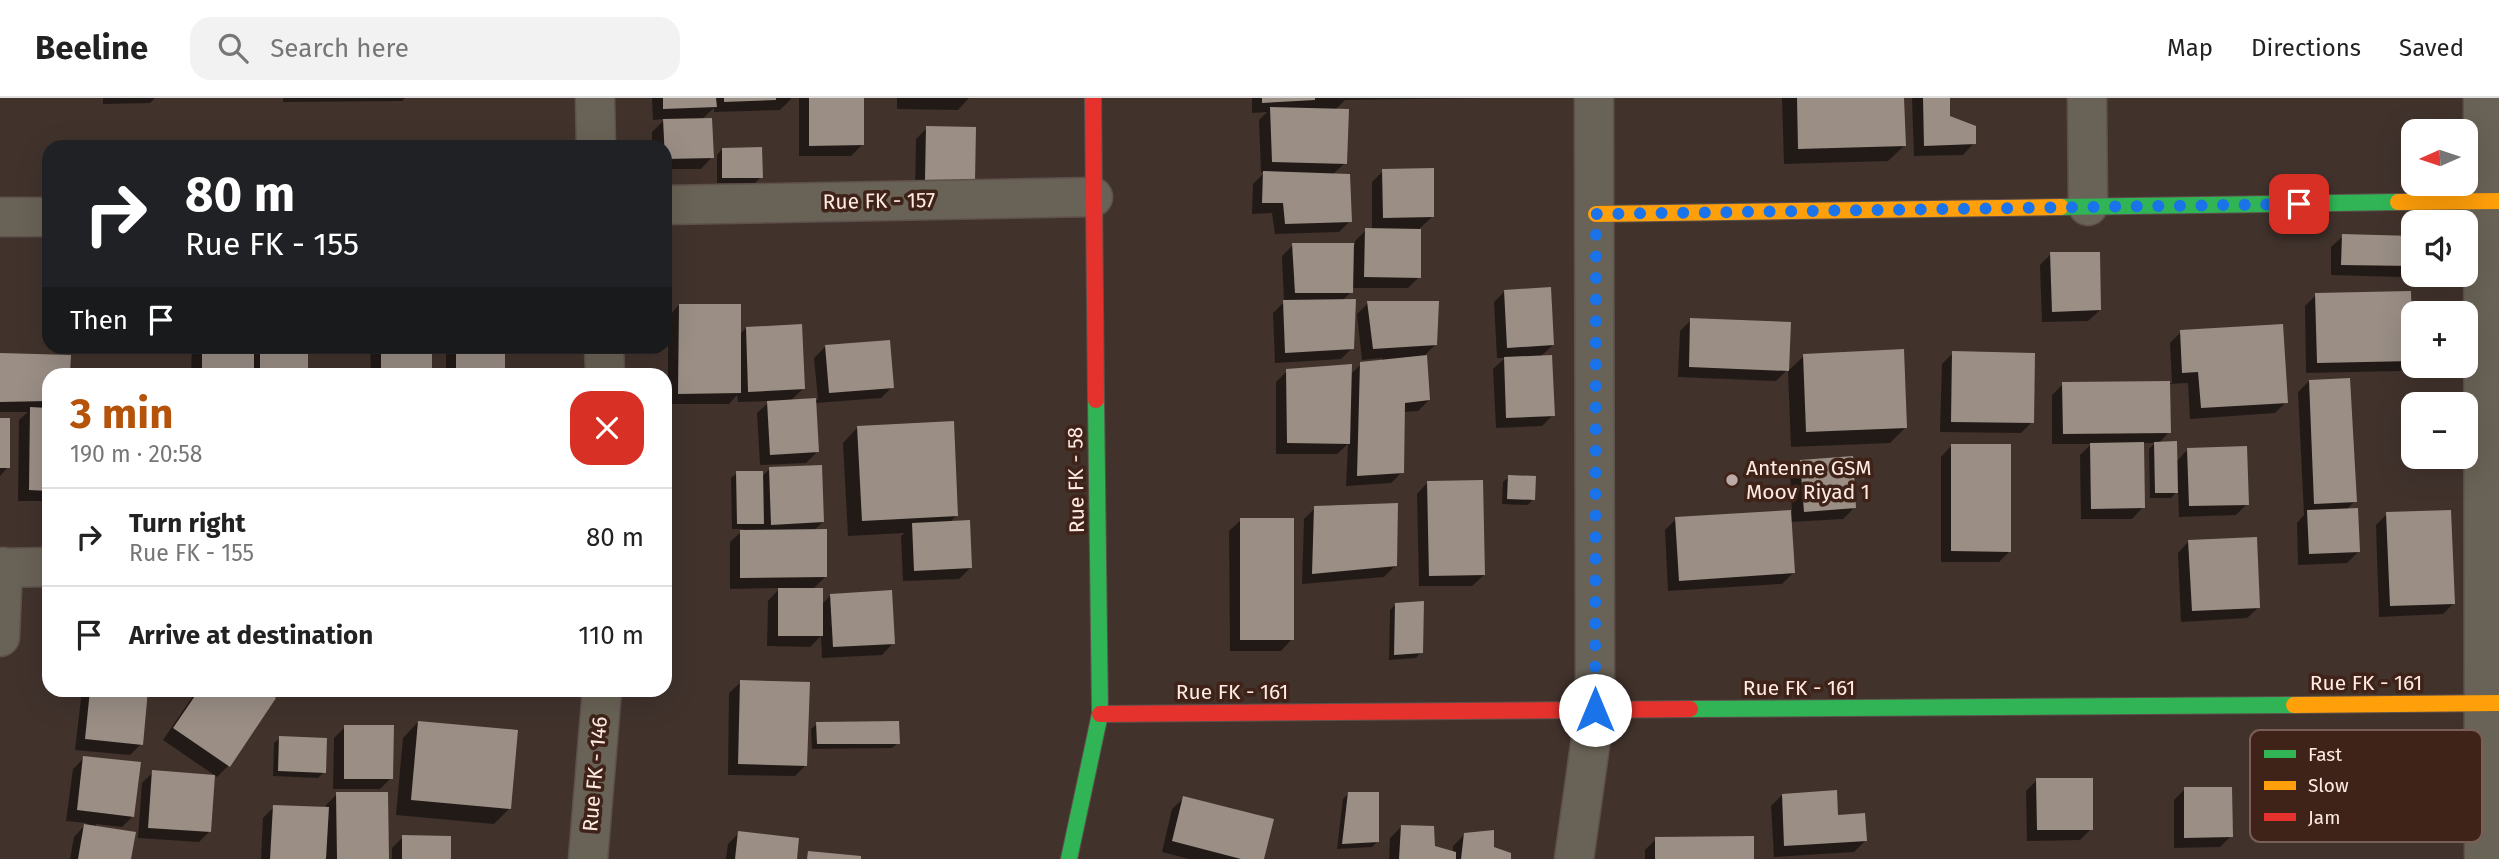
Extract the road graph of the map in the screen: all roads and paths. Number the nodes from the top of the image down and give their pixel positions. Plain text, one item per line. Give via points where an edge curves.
1 (595, 98) edge
2 (1093, 98) edge
3 (1594, 98) edge
4 (2087, 98) edge
5 (2483, 98) edge
6 (596, 140) edge
7 (1094, 197) junction
8 (2491, 202) edge
9 (672, 205) edge
10 (2088, 206) junction
11 (1596, 214) junction
12 (42, 216) edge
13 (0, 218) edge
14 (42, 567) edge
15 (1, 568) edge
16 (0, 637) edge
17 (601, 697) edge
18 (2492, 703) edge
19 (1595, 710) junction
20 (1100, 714) junction
21 (587, 859) edge
22 (1069, 859) edge
23 (1574, 859) edge
24 (2484, 859) edge

1 - 6 street
2 - 7 street, Rue FK - 58
3 - 11 street
4 - 10 street
5 - 8 street
7 - 9 street, Rue FK - 157
7 - 20 street, Rue FK - 58
8 - 10 street
8 - 18 street
10 - 11 street
11 - 19 street
12 - 13 street
14 - 15 street
15 - 16 street
17 - 21 street, Rue FK - 146
18 - 19 street, Rue FK - 161
18 - 24 street
19 - 20 street, Rue FK - 161
19 - 23 street
20 - 22 street, Rue FK - 58

